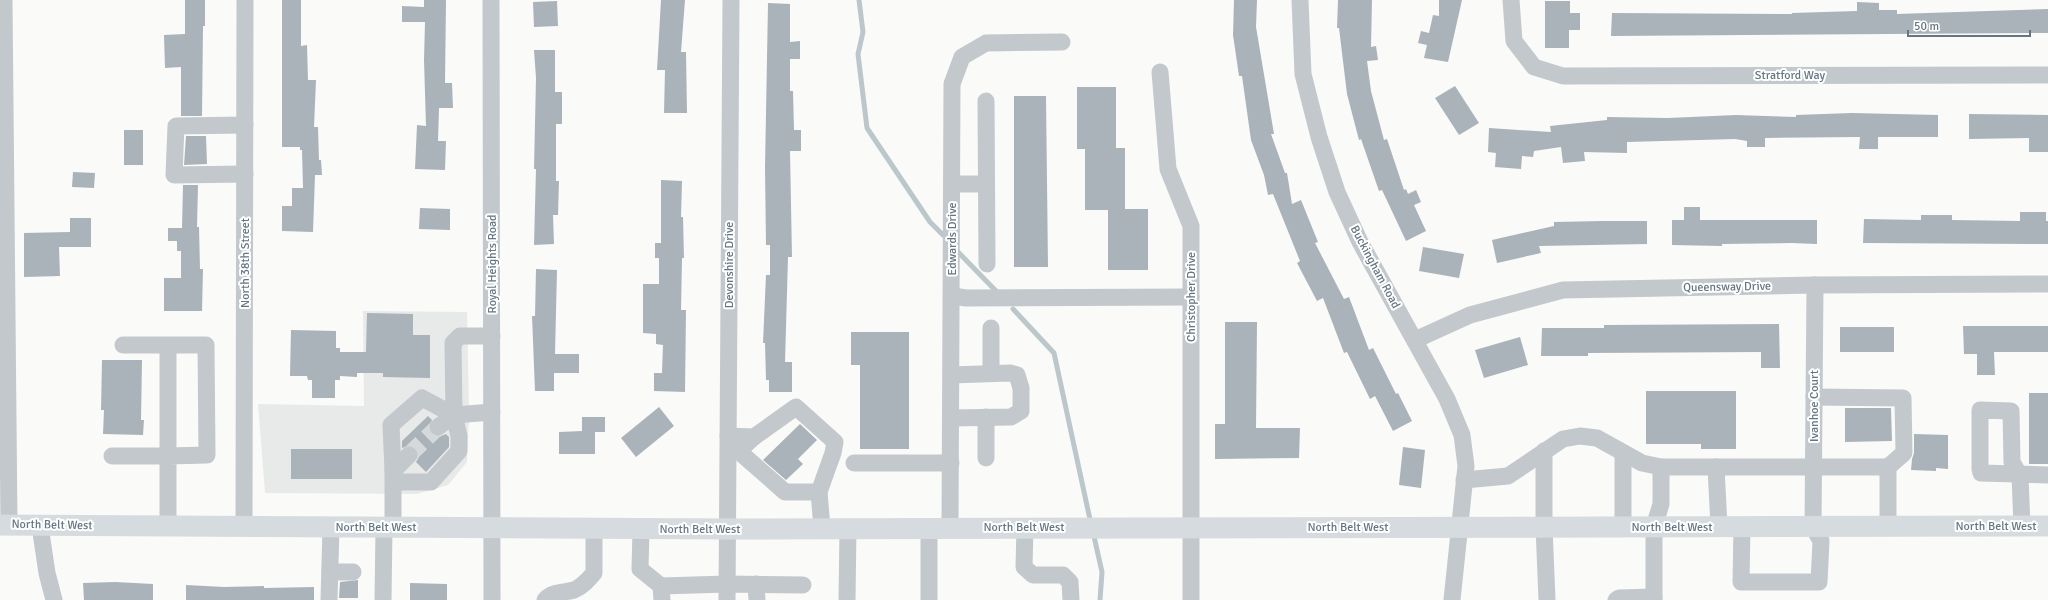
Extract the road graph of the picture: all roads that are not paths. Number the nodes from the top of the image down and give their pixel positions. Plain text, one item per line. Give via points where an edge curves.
1 (4, 0) edge
2 (246, 0) edge
3 (491, 0) edge
4 (732, 0) edge
5 (1300, 0) edge
6 (1511, 0) edge
7 (1062, 42) dead end
8 (1160, 72) dead end
9 (2048, 75) edge
10 (986, 101) dead end
11 (245, 125) junction
12 (245, 174) junction
13 (952, 184) junction
14 (986, 184) junction
15 (987, 264) dead end
16 (2048, 284) edge
17 (1815, 285) junction
18 (952, 296) junction
19 (1191, 297) junction
20 (991, 328) dead end
21 (492, 336) junction
22 (1414, 340) junction
23 (123, 345) dead end
24 (168, 346) junction
25 (991, 373) junction
26 (952, 374) junction
27 (1814, 397) junction
28 (4, 401) edge
29 (492, 412) junction
30 (454, 415) junction
31 (986, 417) junction
32 (951, 418) junction
33 (438, 427) tunnel mouth
34 (728, 436) junction
35 (754, 437) junction
36 (1544, 451) junction
37 (1622, 453) junction
38 (4, 454) edge
39 (409, 455) tunnel mouth
40 (112, 456) dead end
41 (168, 456) junction
42 (986, 458) dead end
43 (854, 463) dead end
44 (951, 463) junction
45 (1661, 467) junction
46 (1716, 467) junction
47 (1813, 467) junction
48 (1888, 467) junction
49 (2048, 475) edge
50 (2020, 476) junction
51 (394, 477) junction
52 (1464, 480) junction
53 (819, 492) junction
54 (5, 525) edge
55 (40, 526) junction
56 (168, 526) junction
57 (2022, 526) junction
58 (2048, 526) edge
59 (244, 527) junction
60 (331, 527) junction
61 (950, 527) junction
62 (1025, 527) junction
63 (1190, 527) junction
64 (1459, 527) junction
65 (1544, 527) junction
66 (1623, 527) junction
67 (1654, 527) junction
68 (1719, 527) junction
69 (1742, 527) junction
70 (1813, 527) junction
71 (1888, 527) junction
72 (388, 528) junction
73 (492, 528) junction
74 (594, 528) junction
75 (822, 528) junction
76 (848, 528) junction
77 (929, 528) junction
78 (641, 529) junction
79 (727, 529) junction
80 (330, 572) junction
81 (353, 572) dead end
82 (803, 585) dead end
83 (727, 592) edge
84 (756, 592) edge
85 (661, 593) edge
86 (1654, 598) edge
87 (54, 600) edge
88 (330, 600) edge
89 (383, 600) edge
90 (492, 600) edge
91 (545, 600) edge
92 (847, 600) edge
93 (929, 600) edge
94 (1071, 600) edge
95 (1191, 600) edge
96 (1452, 600) edge
97 (1547, 600) edge
98 (1616, 600) edge

1 - 28 street
2 - 11 street, North 38th Street
3 - 21 street, Royal Heights Road
4 - 34 street, Devonshire Drive
5 - 22 street, Buckingham Road via 1303,74 1318,137 1337,192 1360,242
6 - 9 street, Stratford Way via 1514,40 1534,66 1563,76
7 - 13 street, Edwards Drive via 986,43 962,57 952,84
8 - 19 street, Christopher Drive via 1168,169 1191,226
10 - 14 street
11 - 12 street, North 38th Street
11 - 12 street via 176,126 174,175
12 - 59 street, North 38th Street
13 - 14 street
13 - 18 street, Edwards Drive
14 - 15 street
16 - 17 street, Queensway Drive
17 - 22 street, Queensway Drive via 1563,290 1470,315
17 - 27 street, Ivanhoe Court
18 - 19 street
18 - 26 street, Edwards Drive
19 - 63 street, Christopher Drive
20 - 25 street
21 - 29 street, Royal Heights Road
21 - 30 street via 460,336 454,342
22 - 52 street, Buckingham Road via 1447,399 1462,436 1466,466
23 - 24 street
24 - 41 street
24 - 41 street via 206,345 207,455
25 - 26 street
25 - 31 street via 1018,375 1021,411 1011,417
26 - 32 street, Edwards Drive
27 - 47 street, Ivanhoe Court
27 - 48 street via 1903,398 1904,453
28 - 38 street
29 - 30 street
29 - 73 street, Royal Heights Road
30 - 33 street
30 - 51 street via 459,436 459,451 431,482
30 - 51 street via 422,398 391,426
31 - 32 street
31 - 42 street
32 - 44 street, Edwards Drive
34 - 35 street
34 - 79 street, Devonshire Drive
35 - 53 street via 743,447 743,455 784,492
35 - 53 street via 796,407 835,442
36 - 37 street via 1562,439 1580,436 1597,438
36 - 52 street via 1508,476
36 - 65 street
37 - 45 street via 1642,463
37 - 66 street
38 - 54 street
39 - 51 street
40 - 41 street
41 - 56 street
43 - 44 street
44 - 61 street, Edwards Drive
45 - 46 street
45 - 67 street via 1661,504
46 - 47 street
46 - 68 street
47 - 48 street
47 - 70 street, Ivanhoe Court
48 - 71 street
49 - 50 street
50 - 50 street via 1981,473 1980,410 2011,411 2012,462
50 - 57 street
51 - 72 street
52 - 64 street, Buckingham Road
53 - 75 street
54 - 55 main road, North Belt West
55 - 56 main road, North Belt West
55 - 87 street
56 - 59 main road, North Belt West
57 - 58 main road, North Belt West
57 - 71 main road, North Belt West
59 - 60 main road, North Belt West
60 - 72 main road, North Belt West
60 - 80 street
61 - 62 main road, North Belt West
61 - 77 main road, North Belt West
62 - 63 main road, North Belt West
62 - 94 street via 1024,567 1033,575 1063,575 1070,582
63 - 64 main road, North Belt West
63 - 95 street, Christopher Drive
64 - 65 main road, North Belt West
64 - 96 street, Buckingham Road
65 - 66 main road, North Belt West
65 - 97 street
66 - 67 main road, North Belt West
67 - 68 main road, North Belt West
67 - 86 street
68 - 69 main road, North Belt West
69 - 70 main road, North Belt West
69 - 70 street via 1741,582 1819,582 1821,541
70 - 71 main road, North Belt West
72 - 73 main road, North Belt West
72 - 89 street
73 - 74 main road, North Belt West
73 - 90 street, Royal Heights Road
74 - 78 main road, North Belt West
74 - 91 street via 594,573 575,590 549,595
75 - 76 main road, North Belt West
75 - 79 main road, North Belt West
76 - 77 main road, North Belt West
76 - 92 street
77 - 93 street
78 - 79 main road, North Belt West
78 - 85 street via 640,569
79 - 83 street, Devonshire Drive
80 - 81 street
80 - 88 street
82 - 84 street
83 - 84 street
83 - 85 street
86 - 98 street

